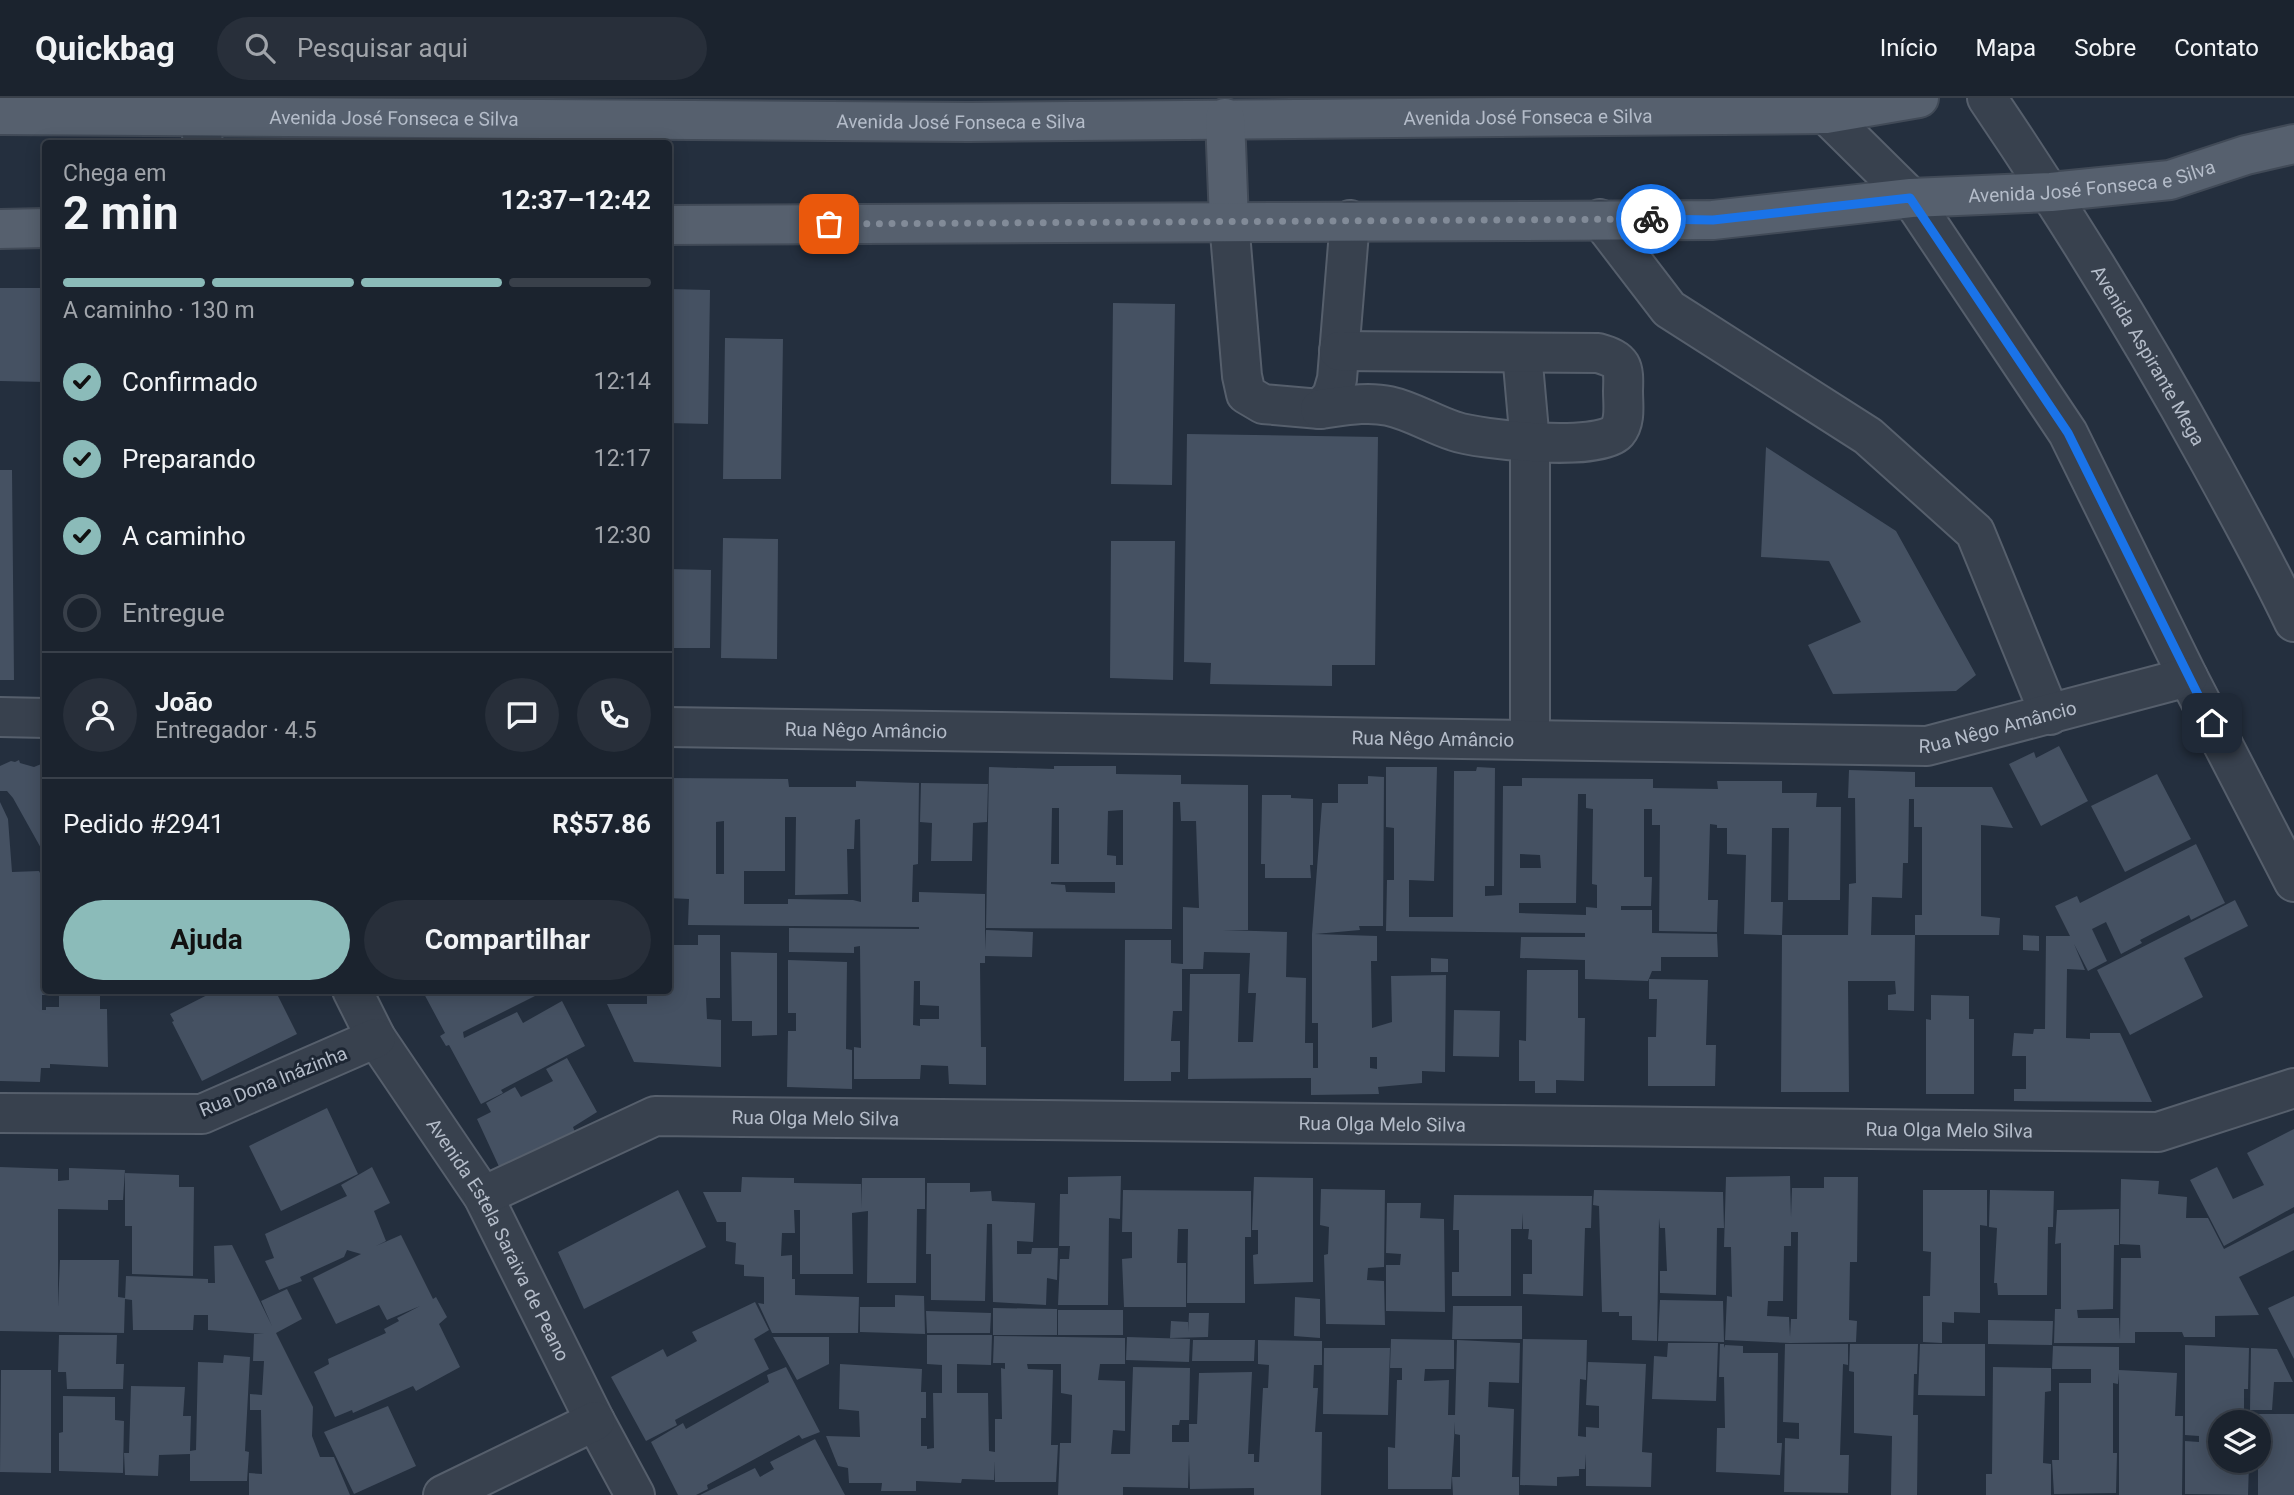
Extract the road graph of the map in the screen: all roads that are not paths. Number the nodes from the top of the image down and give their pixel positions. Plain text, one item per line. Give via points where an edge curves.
1 (1919, 98) edge
2 (1987, 98) edge
3 (1816, 106) edge
4 (510, 109) edge
5 (969, 110) edge
6 (0, 115) edge
7 (1224, 118) junction
8 (202, 130) edge
9 (2294, 144) edge
10 (2051, 192) junction
11 (1910, 198) junction
12 (1601, 219) junction
13 (1350, 220) junction
14 (1229, 221) junction
15 (672, 225) edge
16 (42, 228) edge
17 (0, 229) edge
18 (1339, 351) junction
19 (1522, 353) junction
20 (1320, 409) junction
21 (1530, 443) junction
22 (2294, 622) edge
23 (2188, 677) junction
24 (2050, 715) junction
25 (0, 717) edge
26 (42, 718) edge
27 (672, 727) edge
28 (1530, 740) junction
29 (2294, 882) edge
30 (354, 994) edge
31 (376, 1038) junction
32 (2294, 1088) edge
33 (0, 1113) edge
34 (483, 1196) junction
35 (595, 1421) junction
36 (443, 1495) edge
37 (635, 1495) edge

1 - 3 main road, Avenida José Fonseca e Silva
2 - 10 street, Avenida Aspirante Mega
3 - 7 main road, Avenida José Fonseca e Silva
3 - 11 street
4 - 5 main road, Avenida José Fonseca e Silva
4 - 8 main road, Avenida José Fonseca e Silva
5 - 7 main road, Avenida José Fonseca e Silva
6 - 8 main road, Avenida José Fonseca e Silva
7 - 14 main road
9 - 10 main road, Avenida José Fonseca e Silva via 2170,180
10 - 11 main road, Avenida José Fonseca e Silva
10 - 22 street, Avenida Aspirante Mega via 2159,368
11 - 12 main road, Avenida José Fonseca e Silva via 1713,220
11 - 23 street via 2068,433
12 - 13 main road, Avenida José Fonseca e Silva
12 - 24 street via 1670,309 1868,436 1975,533
13 - 14 main road, Avenida José Fonseca e Silva
13 - 18 street
14 - 15 main road, Avenida José Fonseca e Silva
14 - 20 street via 1247,394 1263,404
16 - 17 main road
18 - 19 street
18 - 20 street via 1332,396
19 - 21 street
19 - 21 street via 1598,353 1615,358 1624,370 1623,423 1615,435 1598,441
20 - 21 street via 1371,403 1457,432
21 - 28 street
23 - 24 street, Rua Nêgo Amâncio
23 - 29 street
24 - 28 street, Rua Nêgo Amâncio via 1927,746
25 - 26 street
27 - 28 street, Rua Nêgo Amâncio
30 - 31 street, Avenida Estela Saraiva de Peano
31 - 33 street, Rua Dona Inázinha via 202,1114
31 - 34 street, Avenida Estela Saraiva de Peano
32 - 34 street, Rua Olga Melo Silva via 2158,1132 655,1116
34 - 35 street, Avenida Estela Saraiva de Peano
35 - 36 street
35 - 37 street, Avenida Estela Saraiva de Peano

